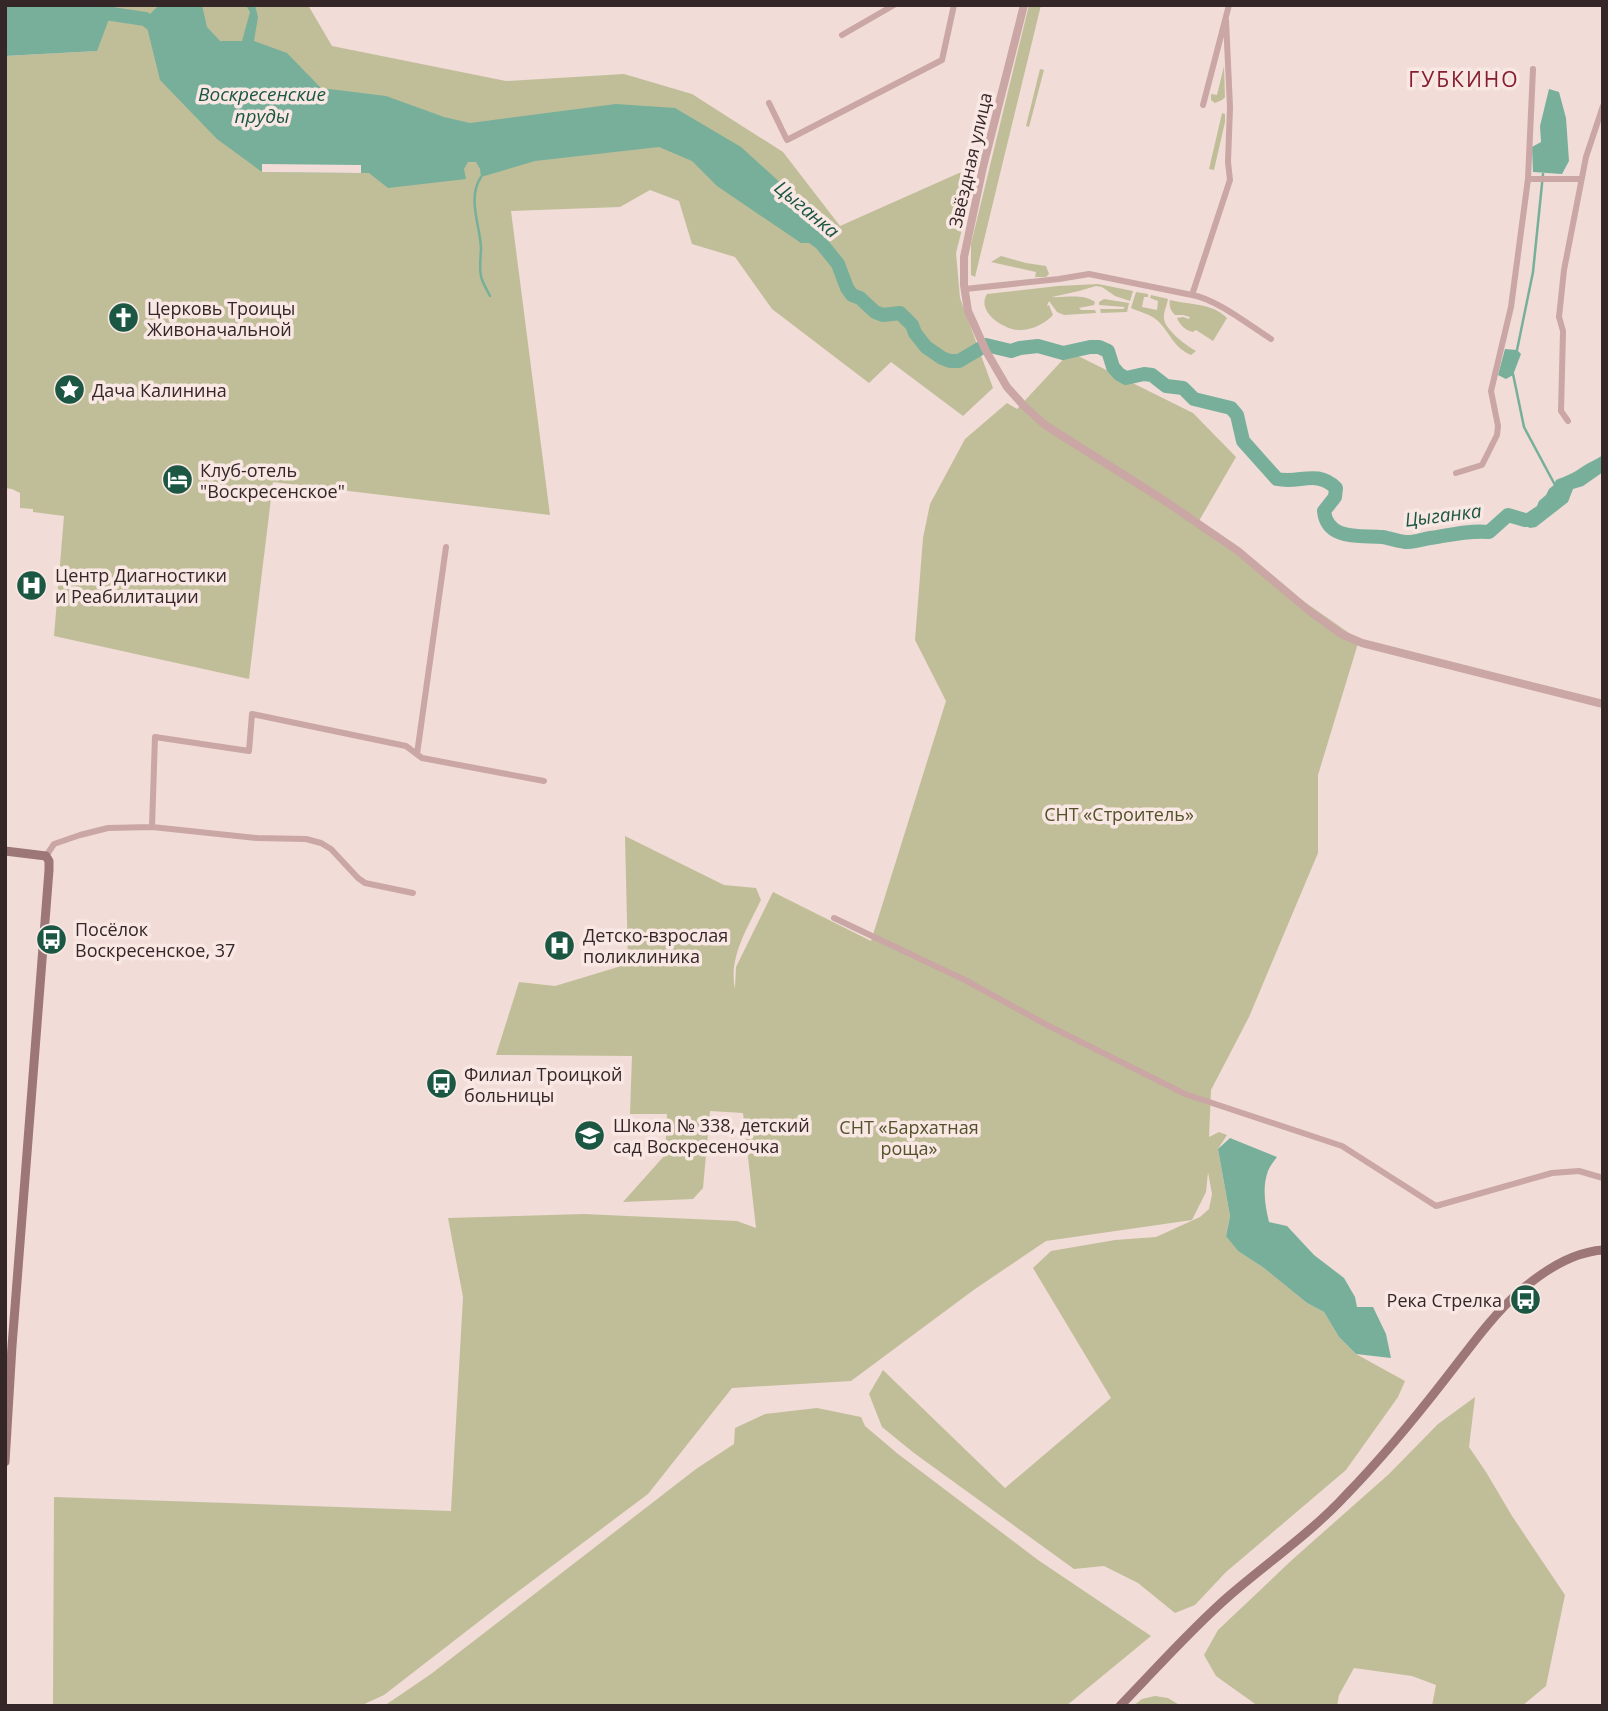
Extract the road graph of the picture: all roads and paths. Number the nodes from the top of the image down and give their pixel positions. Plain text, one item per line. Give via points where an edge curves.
1 (894, 5) edge
2 (954, 5) edge
3 (1024, 5) edge
4 (1229, 5) edge
5 (1226, 20) junction
6 (842, 35) dead end
7 (1533, 69) dead end
8 (769, 103) dead end
9 (1203, 105) dead end
10 (1603, 106) edge
11 (1528, 179) junction
12 (1581, 180) junction
13 (965, 289) junction
14 (1192, 295) junction
15 (1271, 339) dead end
16 (1568, 421) dead end
17 (1456, 473) dead end
18 (446, 547) dead end
19 (1603, 704) edge
20 (417, 754) junction
21 (544, 781) dead end
22 (152, 827) junction
23 (5, 851) edge
24 (46, 856) junction
25 (413, 893) dead end
26 (834, 918) dead end
27 (1603, 1178) edge
28 (1603, 1250) edge
29 (5, 1462) edge
30 (1120, 1706) edge

1 - 6 street
2 - 8 street via 942,60 787,140
3 - 13 street, Звёздная улица via 964,257
4 - 5 street
5 - 9 street
5 - 14 street via 1230,180
7 - 11 street
10 - 12 street
11 - 12 street
11 - 17 street via 1511,307 1491,391 1497,435 1482,464
12 - 16 street via 1559,317 1563,331 1561,411
13 - 14 street via 1089,274
13 - 19 street, Звёздная улица via 972,323 986,351 1024,406 1045,425 1238,551 1341,634
14 - 15 street
18 - 20 street
20 - 21 street
20 - 22 street via 406,746 252,714 249,751 155,737
22 - 24 street via 108,828 80,835 54,844
22 - 25 street via 306,839 331,849 365,883
23 - 24 main road
24 - 29 main road via 49,886
26 - 27 street via 1185,1094 1342,1146 1436,1206 1552,1173 1579,1171
28 - 30 main road via 1565,1260 1517,1293 1344,1497 1228,1597

